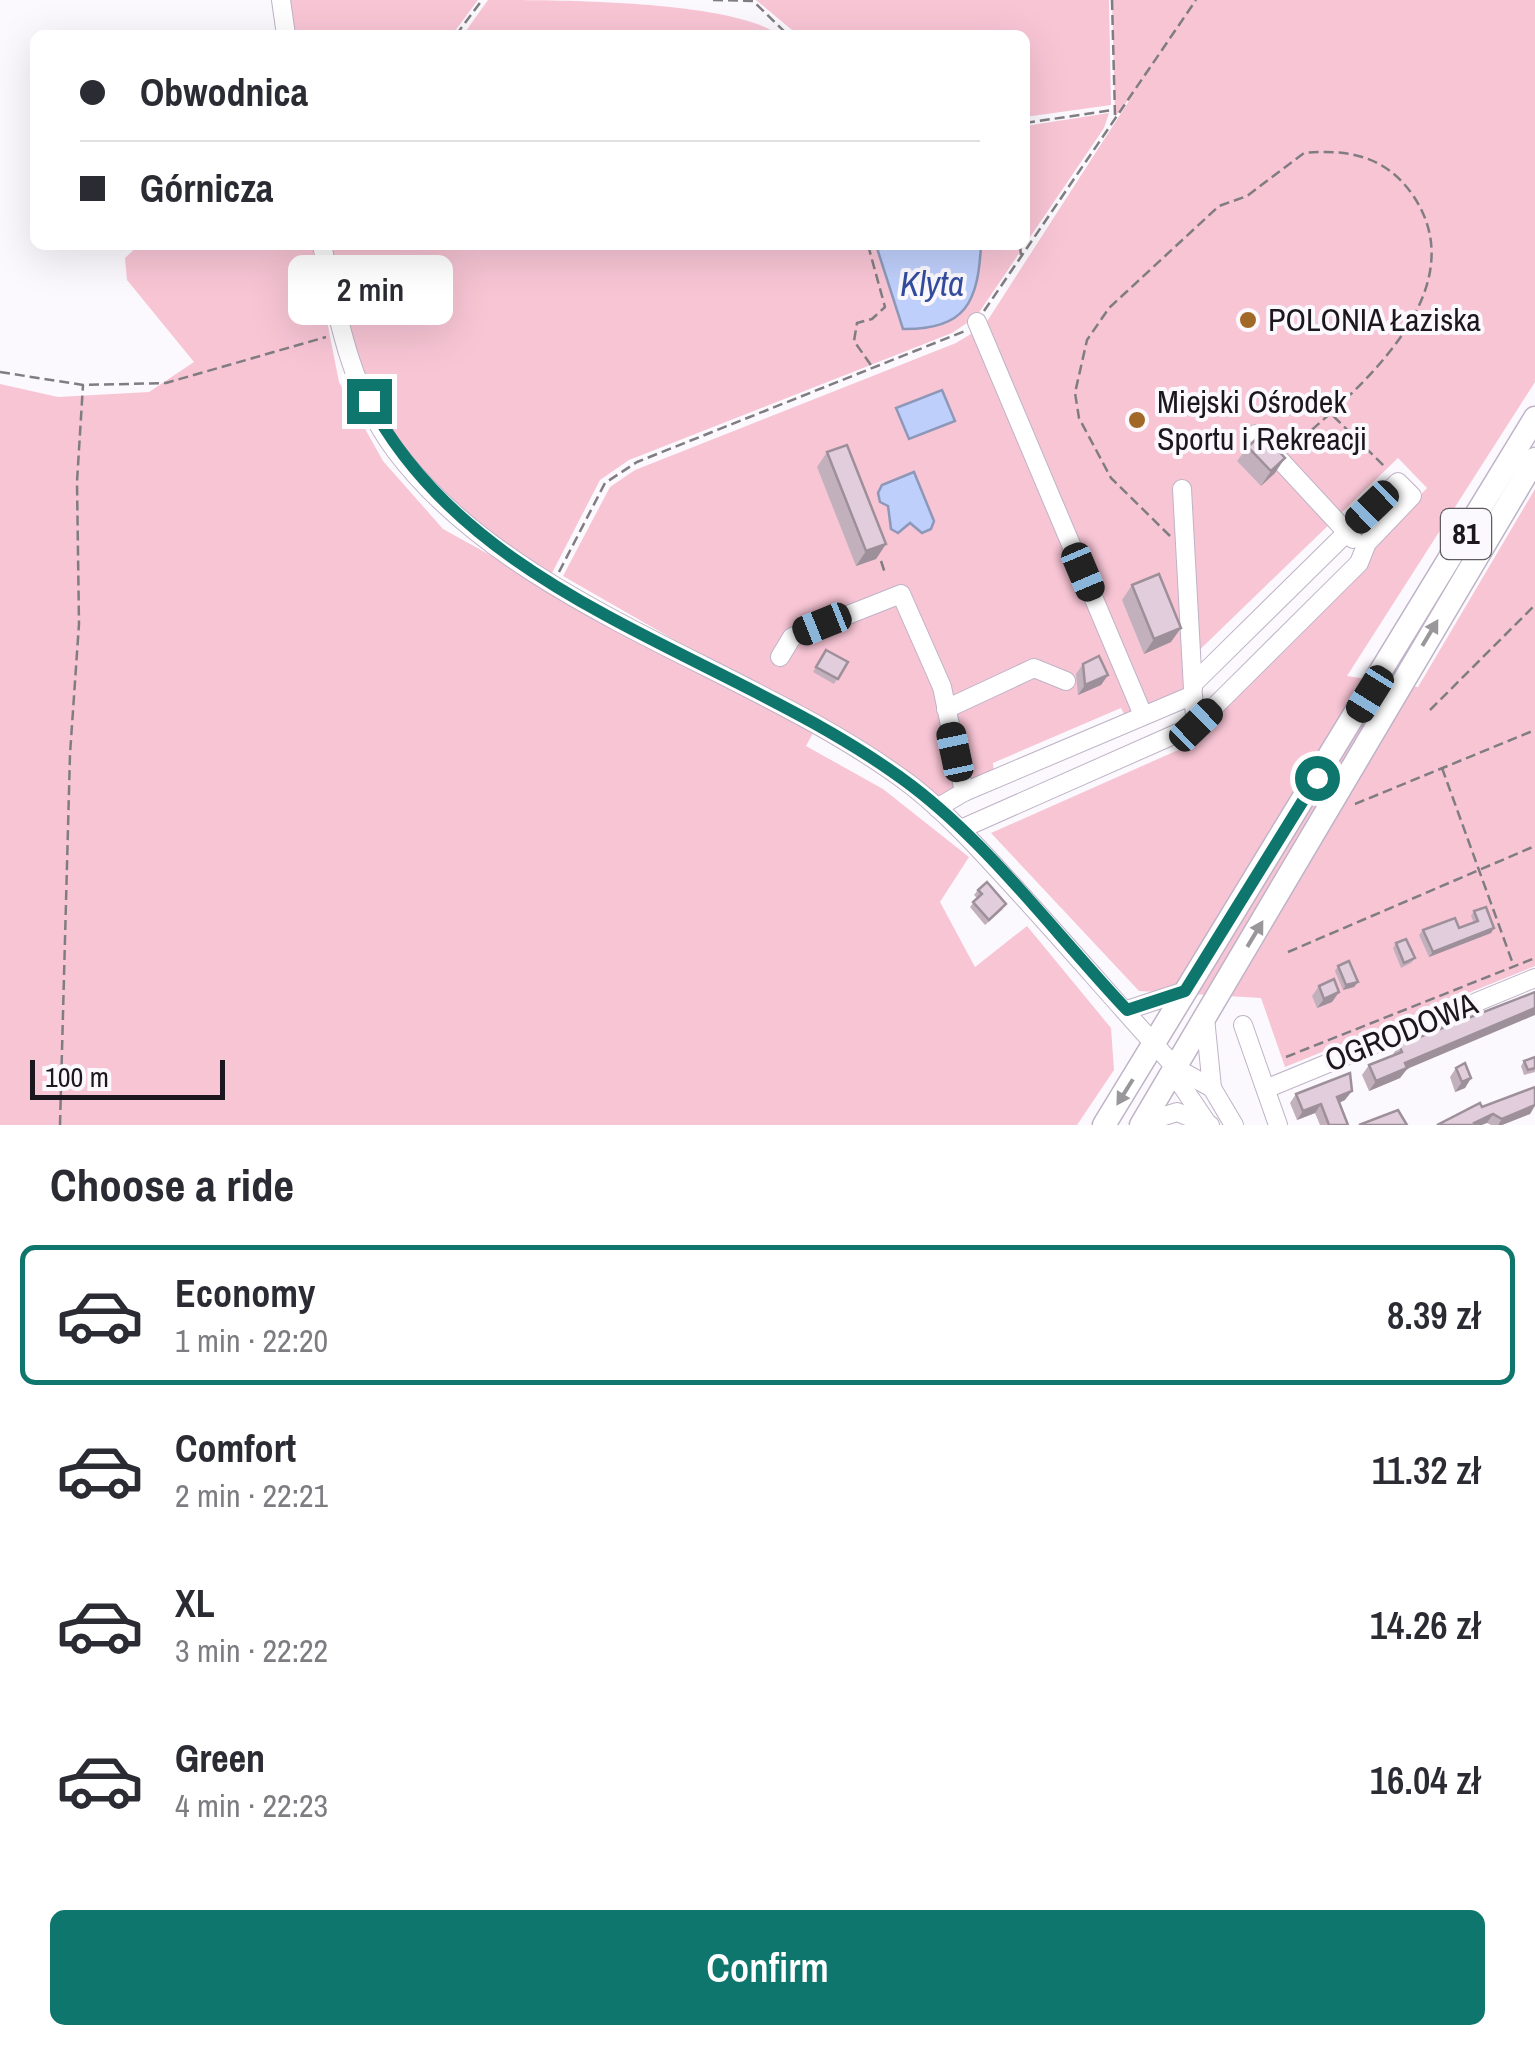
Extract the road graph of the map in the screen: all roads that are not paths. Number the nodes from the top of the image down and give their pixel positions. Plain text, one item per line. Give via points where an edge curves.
1 (281, 0) edge
2 (285, 30) edge
3 (323, 250) edge
4 (976, 322) road end
5 (1535, 418) edge
6 (1256, 434) edge
7 (1535, 459) edge
8 (1182, 488) dead end
9 (1346, 532) junction
10 (1364, 550) junction
11 (780, 656) dead end
12 (1066, 681) dead end
13 (1193, 689) junction
14 (946, 709) junction
15 (1144, 715) junction
16 (1196, 725) junction
17 (964, 792) junction
18 (937, 808) junction
19 (961, 830) junction
20 (1535, 978) edge
21 (1185, 991) junction
22 (1127, 1010) junction
23 (1205, 1018) junction
24 (1243, 1026) dead end
25 (1154, 1044) junction
26 (1176, 1068) junction
27 (1212, 1088) junction
28 (1268, 1088) junction
29 (1142, 1124) edge
30 (1209, 1124) edge
31 (1104, 1125) edge
32 (1234, 1125) edge
33 (1278, 1125) edge

1 - 2 street
3 - 18 street via 356,377 394,448 478,536 850,746
4 - 15 street
5 - 21 main road, 81
6 - 9 street
23 -> 7 main road, 81
8 - 13 street
9 - 10 street
9 - 10 street via 1398,482 1412,496
9 - 13 street
10 - 16 street via 1359,563
11 - 14 street via 792,637 900,594
12 - 14 street via 1034,668
13 - 15 street
13 - 16 street
14 - 17 street
15 - 17 street
16 - 19 street
17 - 18 street
18 - 19 street
19 - 22 street
20 - 28 street, OGRODOWA
21 - 22 street
21 - 25 main road, 81
22 - 25 street
23 - 26 main road, 81
23 - 27 street
24 - 28 street
25 - 26 street
25 -> 31 main road, 81
26 - 27 street
26 - 29 main road, 81
26 - 30 street
27 - 32 street
28 - 33 street
29 - 30 street via 1177,1112

